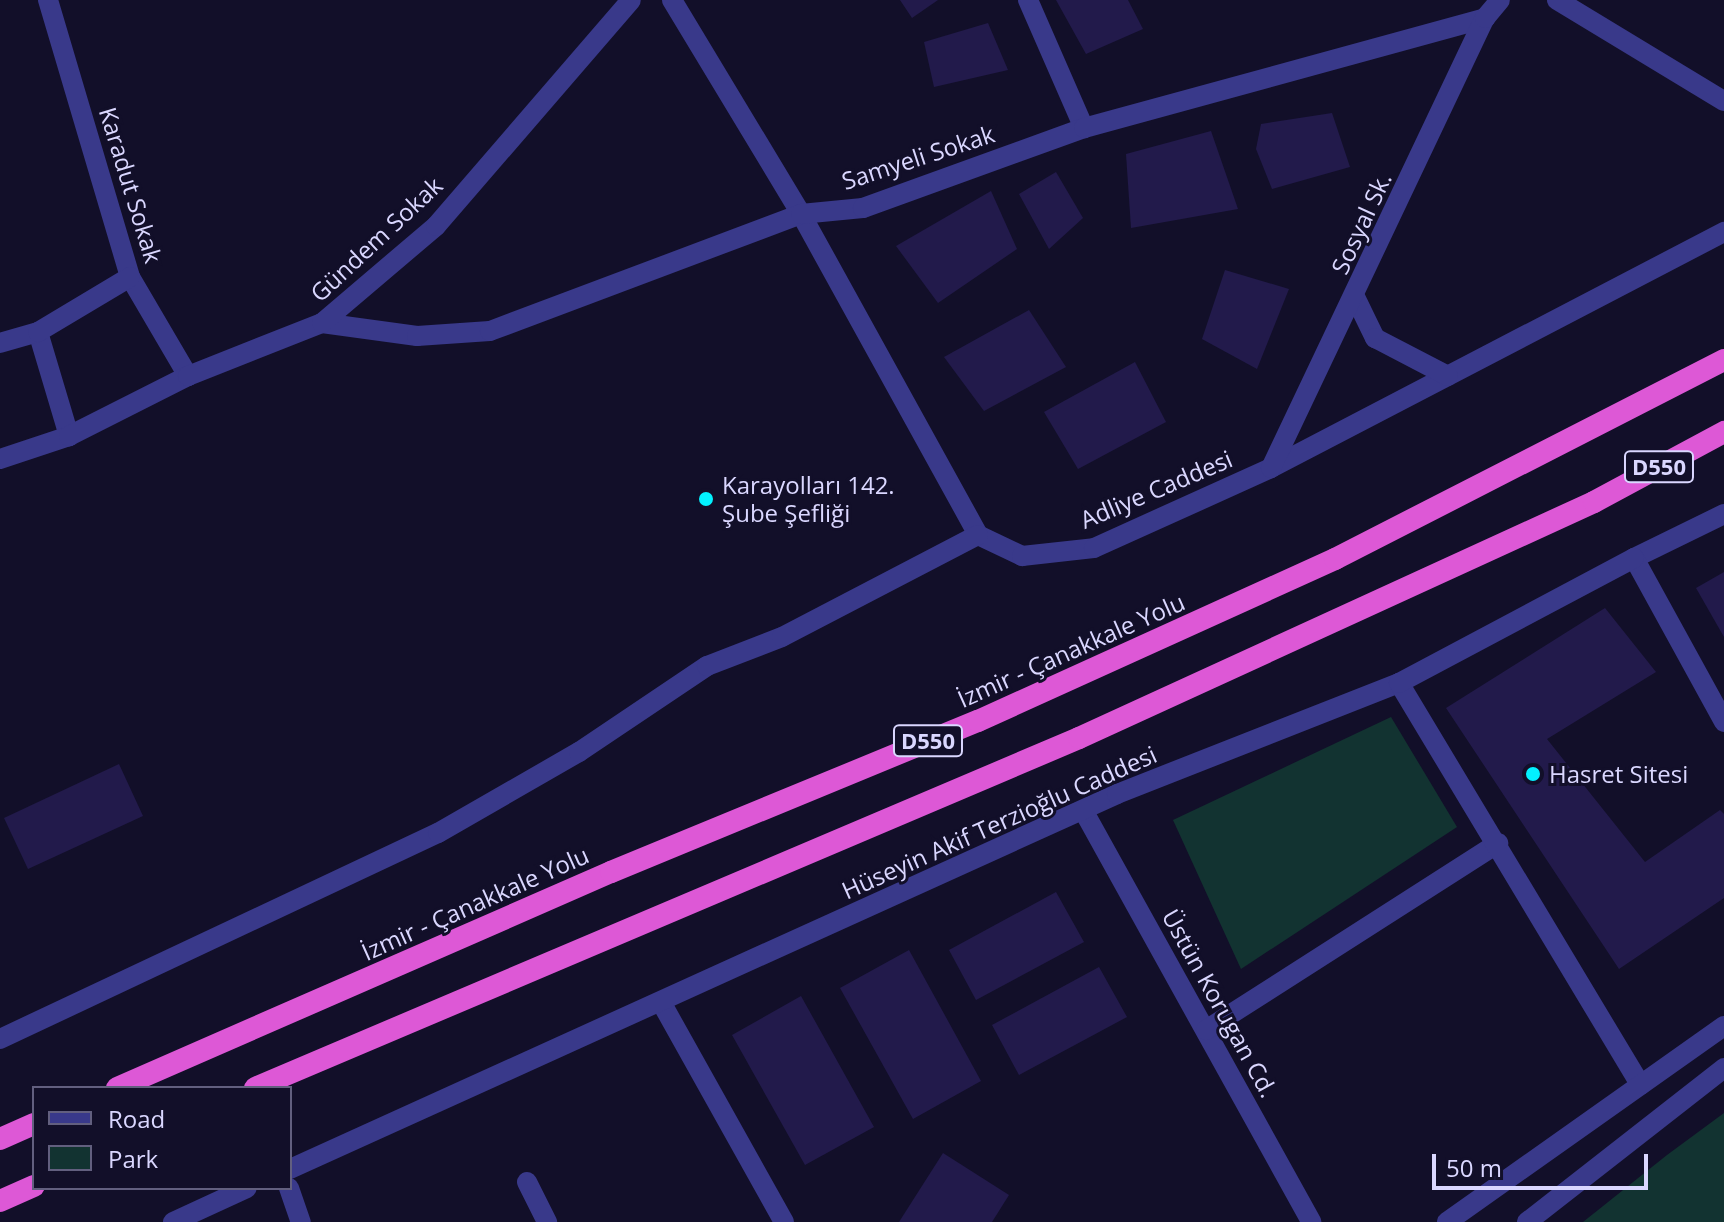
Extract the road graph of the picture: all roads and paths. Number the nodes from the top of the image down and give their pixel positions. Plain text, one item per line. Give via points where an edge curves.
1 (48, 0) edge
2 (631, 0) edge
3 (672, 0) edge
4 (1028, 0) edge
5 (1500, 0) edge
6 (1557, 0) edge
7 (1485, 18) junction
8 (1724, 101) edge
9 (1084, 128) junction
10 (801, 214) junction
11 (1724, 232) edge
12 (130, 277) junction
13 (1355, 297) junction
14 (322, 323) junction
15 (38, 332) junction
16 (0, 343) edge
17 (1724, 360) edge
18 (188, 376) junction
19 (1448, 376) junction
20 (1724, 432) edge
21 (69, 436) junction
22 (0, 459) edge
23 (1271, 468) junction
24 (1724, 514) edge
25 (978, 535) junction
26 (1634, 558) junction
27 (1399, 683) junction
28 (1724, 722) edge
29 (1083, 810) junction
30 (1498, 843) junction
31 (661, 1002) junction
32 (1724, 1026) edge
33 (1206, 1030) junction
34 (0, 1039) edge
35 (1724, 1068) edge
36 (1641, 1085) junction
37 (122, 1086) edge
38 (260, 1086) edge
39 (32, 1125) edge
40 (0, 1139) edge
41 (292, 1168) edge
42 (527, 1182) dead end
43 (32, 1187) edge
44 (243, 1190) edge
45 (290, 1190) edge
46 (0, 1201) edge
47 (173, 1222) edge
48 (301, 1222) edge
49 (547, 1222) edge
50 (784, 1222) edge
51 (1311, 1222) edge
52 (1447, 1222) edge
53 (1527, 1222) edge

1 - 12 street, Karadut Sokak
2 - 14 street, Gündem Sokak via 436,226
3 - 10 street
4 - 9 street
5 - 7 street, Sosyal Sk.
6 - 8 street
7 - 9 street, Samyeli Sokak
7 - 13 street, Sosyal Sk.
9 - 10 street, Samyeli Sokak via 863,208
10 - 14 street, Samyeli Sokak via 490,331 417,336
10 - 25 street
11 - 19 street, Adliye Caddesi
12 - 15 street
12 - 18 street, Karadut Sokak
13 - 19 street via 1375,338
13 - 23 street, Sosyal Sk.
14 - 18 street, Gündem Sokak
15 - 16 street
15 - 21 street
17 - 37 highway, İzmir - Çanakkale Yolu / D550 via 1293,578 978,721 611,872
18 - 21 street, Gündem Sokak
19 - 23 street, Adliye Caddesi
20 - 38 highway, D550 via 1594,502 1079,738
21 - 22 street, Gündem Sokak
23 - 25 street, Adliye Caddesi via 1094,548 1022,556
24 - 26 street, Hüseyin Akif Terzioğlu Caddesi
25 - 34 street via 782,637 707,666 579,752 438,833
26 - 27 street, Hüseyin Akif Terzioğlu Caddesi
26 - 28 street
27 - 29 street, Hüseyin Akif Terzioğlu Caddesi
27 - 30 street
29 - 31 street, Hüseyin Akif Terzioğlu Caddesi
29 - 33 street, Üstün Korugan Cd.
30 - 33 street
30 - 36 street
31 - 41 street, Hüseyin Akif Terzioğlu Caddesi
31 - 50 street
32 - 36 street
33 - 51 street, Üstün Korugan Cd.
35 - 53 street
36 - 52 street
39 - 40 highway
42 - 49 street
43 - 46 highway
44 - 47 street
45 - 48 street

